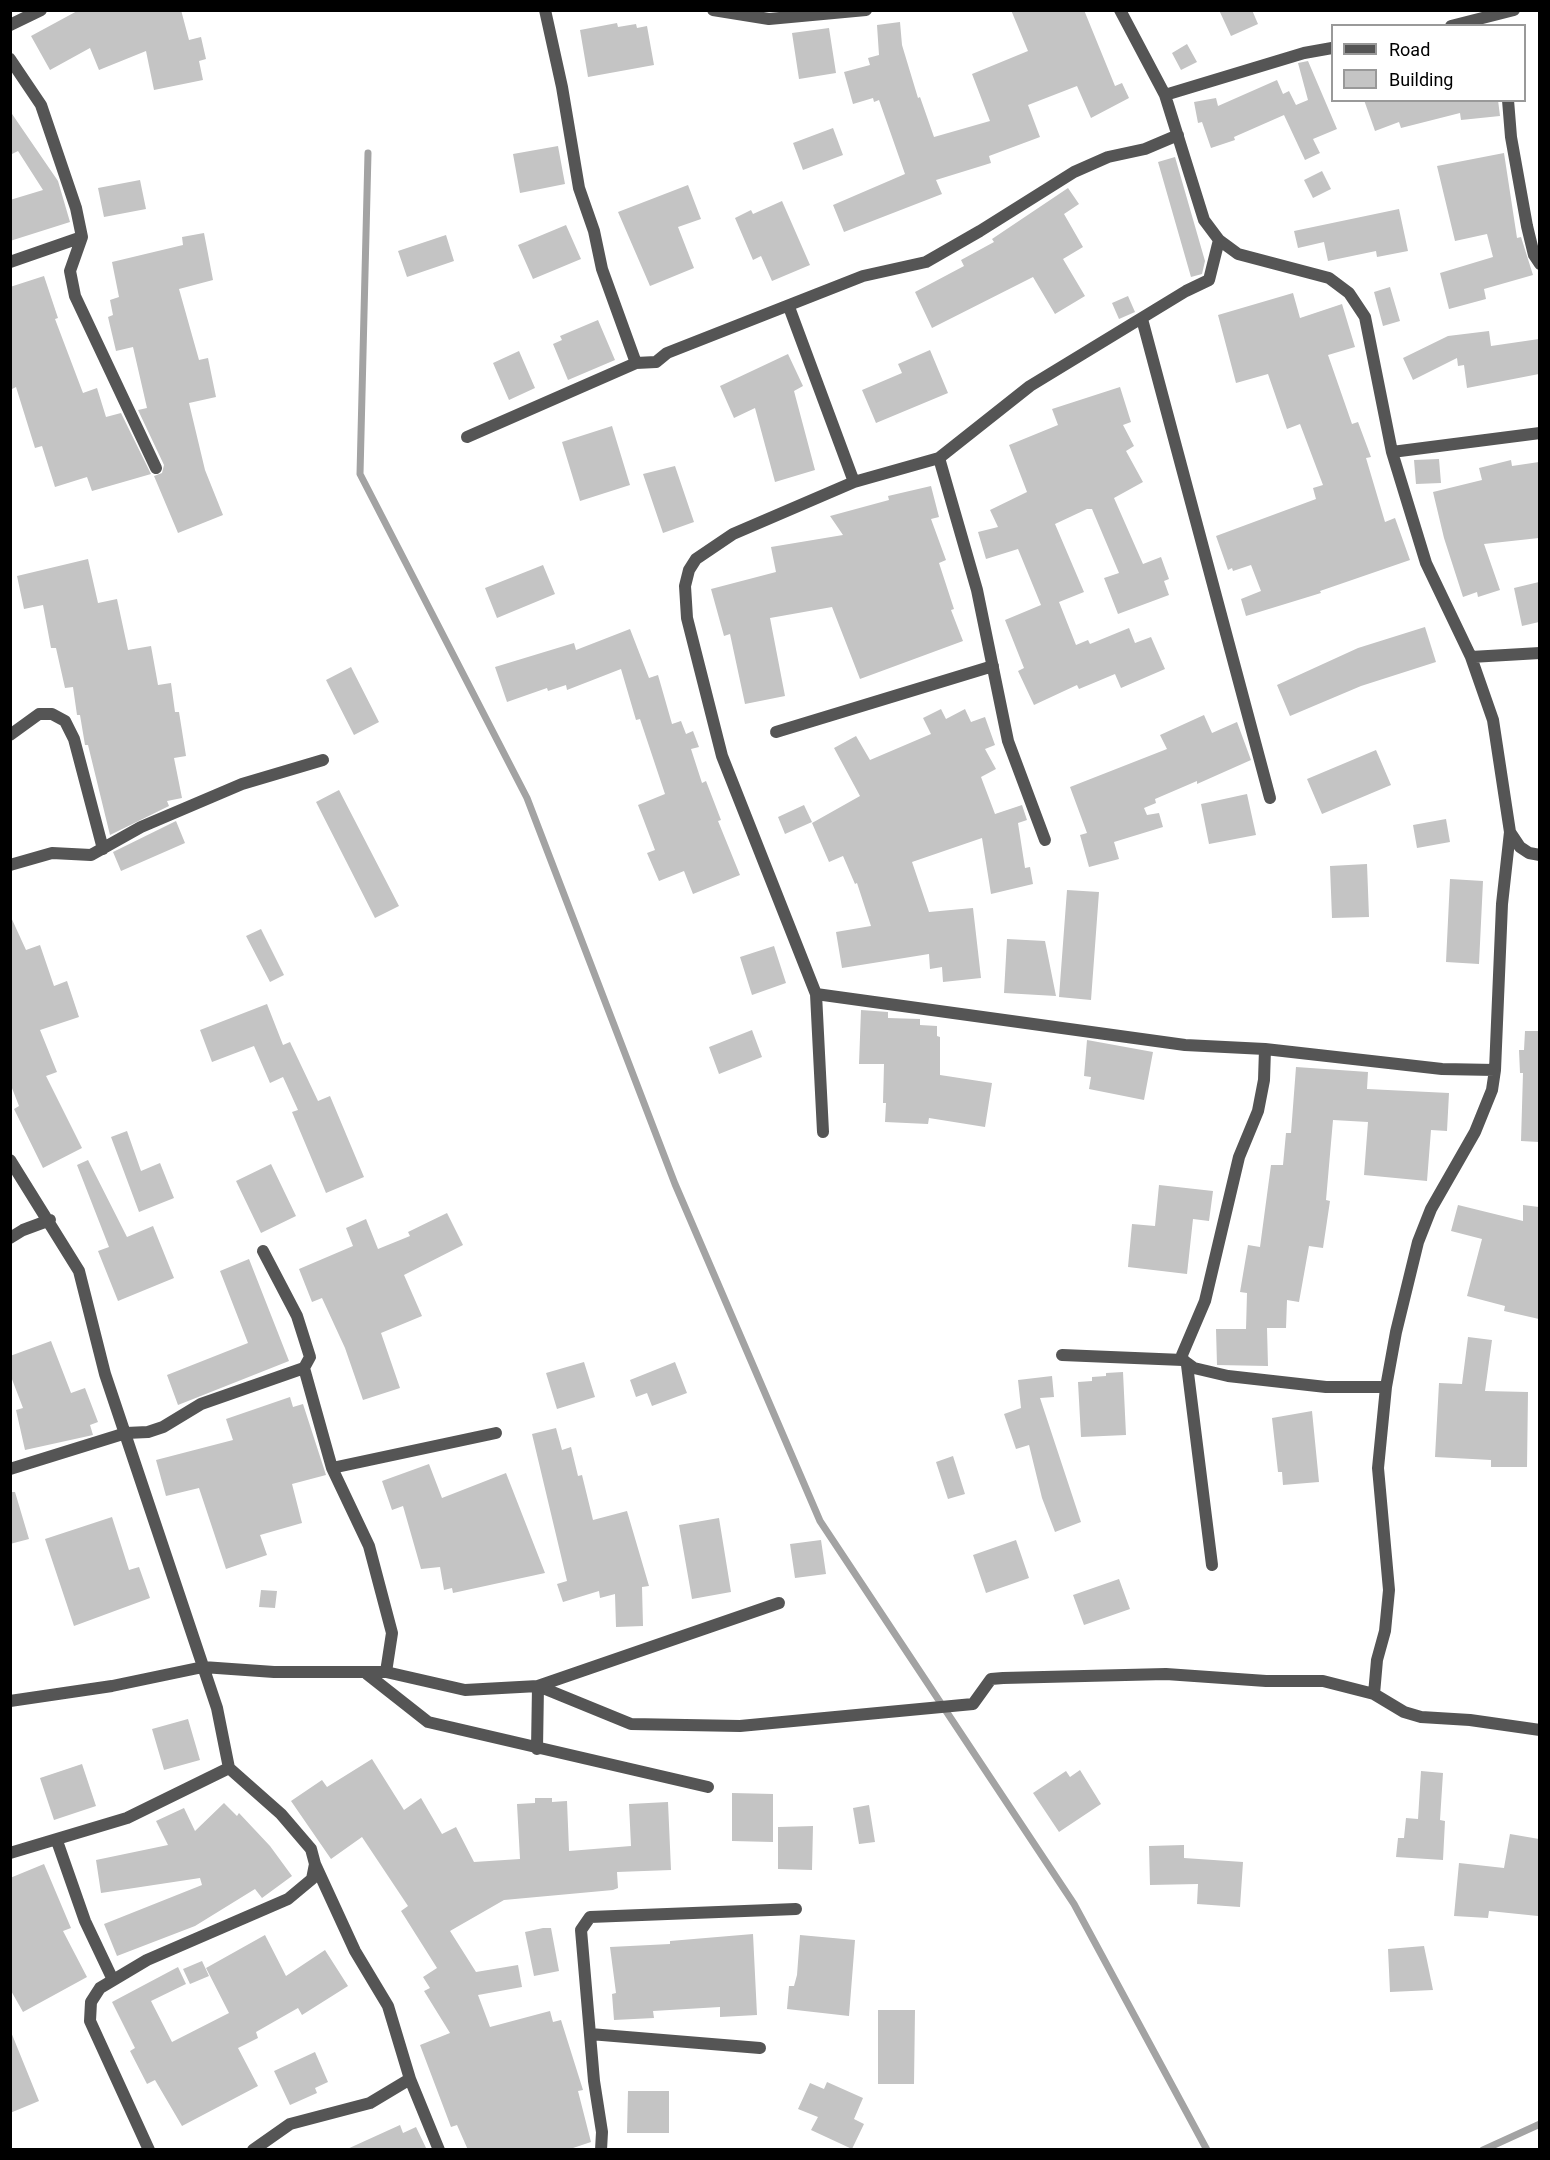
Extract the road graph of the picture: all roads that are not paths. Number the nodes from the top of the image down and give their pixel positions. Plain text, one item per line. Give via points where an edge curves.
1 (41, 10) edge
2 (545, 10) edge
3 (713, 10) edge
4 (866, 10) edge
5 (1120, 10) edge
6 (1514, 10) edge
7 (1464, 16) edge
8 (1500, 20) edge
9 (10, 25) edge
10 (1331, 48) edge
11 (10, 59) edge
12 (1165, 95) junction
13 (1508, 102) edge
14 (1178, 135) junction
15 (82, 237) junction
16 (1220, 240) junction
17 (10, 262) edge
18 (1539, 264) edge
19 (789, 307) junction
20 (1142, 319) junction
21 (636, 363) junction
22 (1539, 434) edge
23 (467, 437) dead end
24 (1392, 452) junction
25 (939, 458) junction
26 (156, 468) dead end
27 (854, 482) junction
28 (1539, 653) edge
29 (1471, 657) junction
30 (993, 666) junction
31 (776, 732) dead end
32 (10, 735) edge
33 (323, 760) dead end
34 (1270, 798) dead end
35 (1510, 832) junction
36 (1045, 840) dead end
37 (103, 849) junction
38 (1539, 855) edge
39 (10, 865) edge
40 (816, 994) junction
41 (1265, 1049) junction
42 (1496, 1070) junction
43 (823, 1132) dead end
44 (10, 1160) edge
45 (50, 1220) junction
46 (10, 1238) edge
47 (263, 1251) dead end
48 (1062, 1355) dead end
49 (1185, 1362) junction
50 (304, 1368) junction
51 (1386, 1387) junction
52 (126, 1433) junction
53 (496, 1433) dead end
54 (332, 1468) junction
55 (10, 1469) edge
56 (1212, 1565) dead end
57 (779, 1603) dead end
58 (203, 1667) junction
59 (386, 1672) junction
60 (367, 1674) junction
61 (538, 1686) junction
62 (1374, 1694) junction
63 (10, 1701) edge
64 (1539, 1730) edge
65 (537, 1749) junction
66 (229, 1768) junction
67 (708, 1787) dead end
68 (57, 1841) junction
69 (10, 1853) edge
70 (315, 1864) junction
71 (796, 1909) dead end
72 (113, 1980) junction
73 (590, 2034) junction
74 (760, 2048) dead end
75 (410, 2079) junction
76 (149, 2150) edge
77 (253, 2150) edge
78 (439, 2150) edge
79 (601, 2150) edge

1 - 9 street
2 - 21 street via 579,188 602,269
3 - 4 street via 769,19
5 - 12 street
6 - 8 street
7 - 8 street
10 - 12 street
11 - 15 street via 41,105
12 - 14 street
13 - 18 street via 1527,226
14 - 16 street via 1204,220
14 - 19 street via 1074,172 926,262 863,276
15 - 17 street
15 - 26 street via 70,271 75,296
16 - 20 street via 1209,280
16 - 24 street via 1238,254 1329,278 1349,293 1365,317
19 - 21 street via 667,353 656,362
19 - 27 street
20 - 25 street via 1030,386
20 - 34 street
21 - 23 street
22 - 24 street
24 - 29 street via 1426,563
25 - 27 street
25 - 30 street via 977,590
27 - 40 street via 733,534 696,559 688,570 685,586 687,618 722,756
28 - 29 street
29 - 35 street via 1493,720
30 - 31 street
30 - 36 street via 1008,741
32 - 37 street via 39,714 52,714 65,721 74,739
33 - 37 street via 242,784 141,827
35 - 38 street via 1520,847
35 - 42 street via 1502,904
37 - 39 street via 91,855 52,853
40 - 41 street via 1185,1045
40 - 43 street
41 - 42 street via 1442,1069
41 - 49 street via 1257,1111 1239,1157 1205,1301 1182,1355
42 - 51 street via 1474,1132 1431,1209 1418,1242
44 - 45 street
45 - 46 street
45 - 52 street via 79,1271 105,1374
47 - 50 street via 297,1316 310,1357
48 - 49 street
49 - 51 street via 1228,1376 1326,1387
49 - 56 street
50 - 52 street via 201,1404 163,1427
50 - 54 street
51 - 62 street via 1378,1468 1389,1590
52 - 55 street
52 - 58 street
53 - 54 street
54 - 59 street via 369,1546 392,1633
57 - 61 street
58 - 60 street
58 - 63 street
58 - 66 street via 224,1734
59 - 60 street
59 - 61 street via 465,1690
60 - 65 street via 428,1722
61 - 62 street via 631,1724 740,1726 973,1704 991,1679 1003,1678 1166,1674 1323,1681
61 - 65 street
62 - 64 street via 1421,1717
65 - 67 street
66 - 68 street via 127,1818
66 - 70 street via 281,1814 311,1849
68 - 69 street
68 - 72 street via 85,1921
70 - 72 street via 312,1879 288,1899 147,1960
70 - 75 street via 355,1952 388,2006
71 - 73 street via 590,1917 581,1930
72 - 76 street via 100,1988 91,2002 90,2020
73 - 74 street
73 - 79 street
75 - 77 street via 370,2103 290,2124
75 - 78 street

